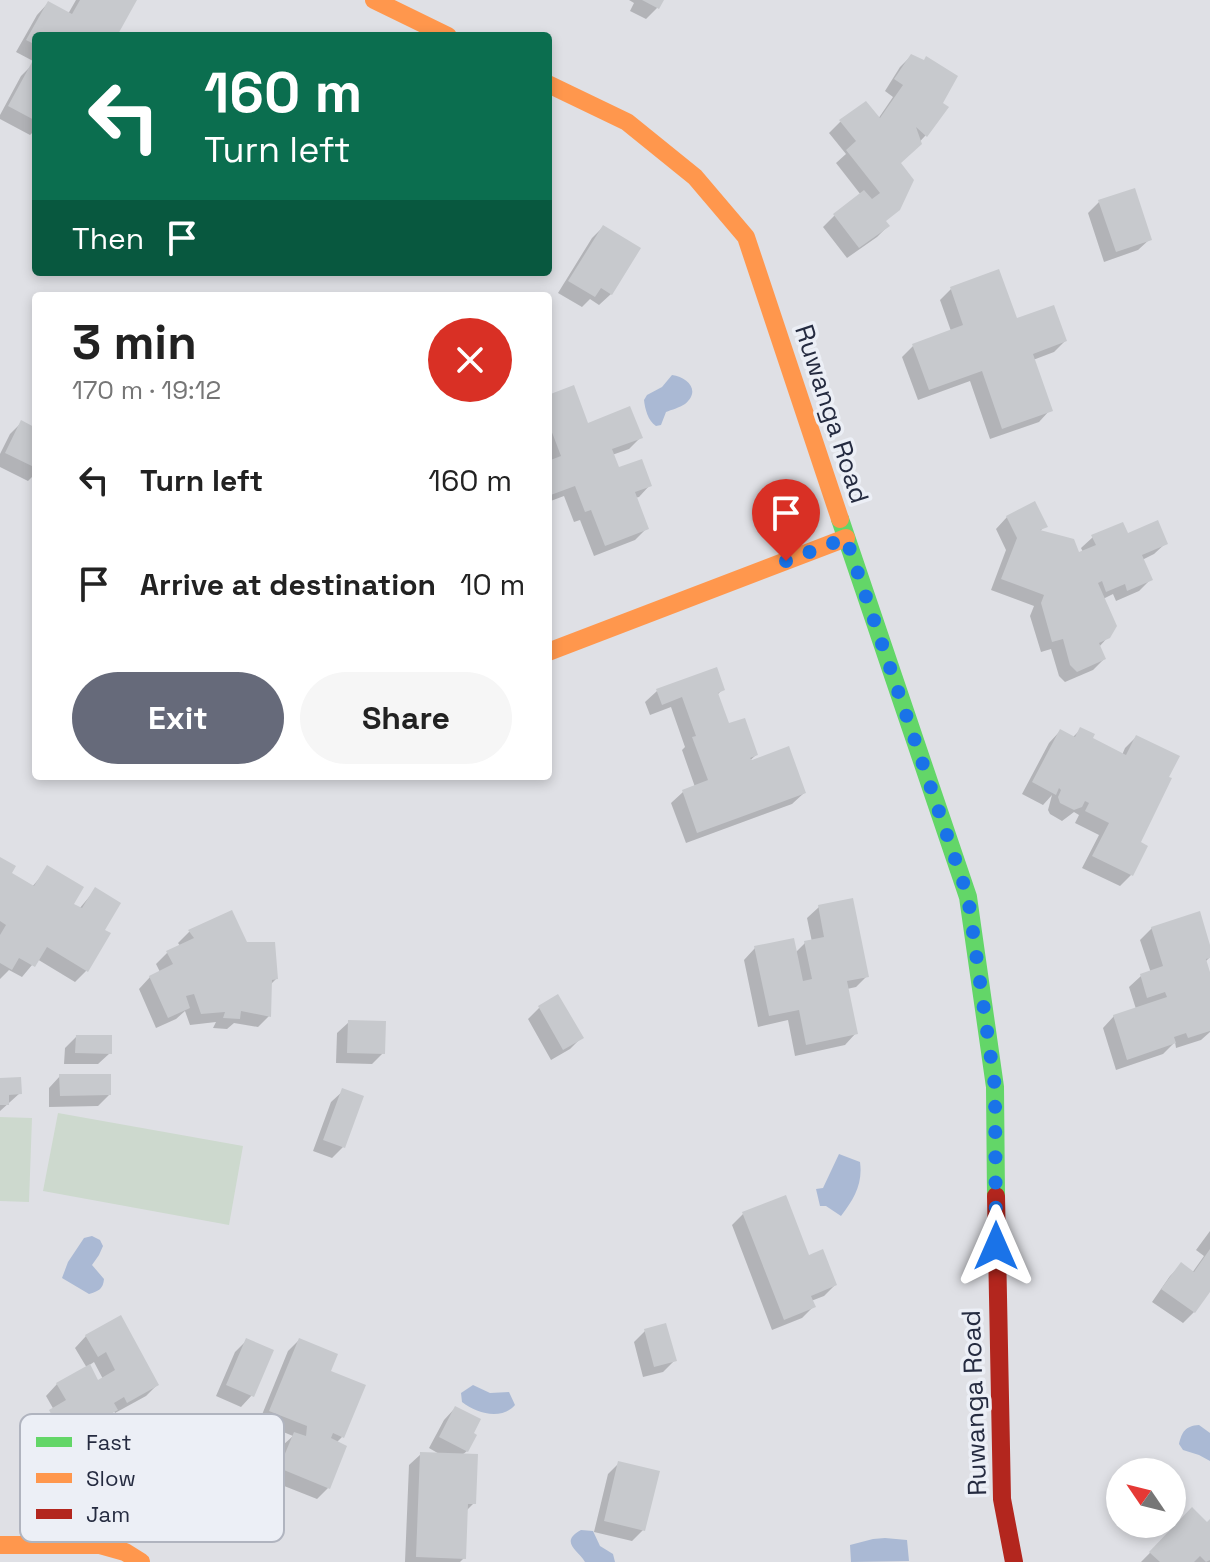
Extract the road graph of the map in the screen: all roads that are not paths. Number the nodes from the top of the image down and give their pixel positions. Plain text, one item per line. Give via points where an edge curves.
1 (374, 0) edge
2 (440, 32) edge
3 (552, 86) edge
4 (846, 538) junction
5 (552, 650) edge
6 (0, 1545) edge
7 (141, 1562) edge
8 (1014, 1562) edge

1 - 2 street
3 - 4 street, Ruwanga Road via 627,122 695,177 746,237
4 - 5 street
4 - 8 street, Ruwanga Road via 968,897 995,1087 1002,1499
6 - 7 street via 100,1545

